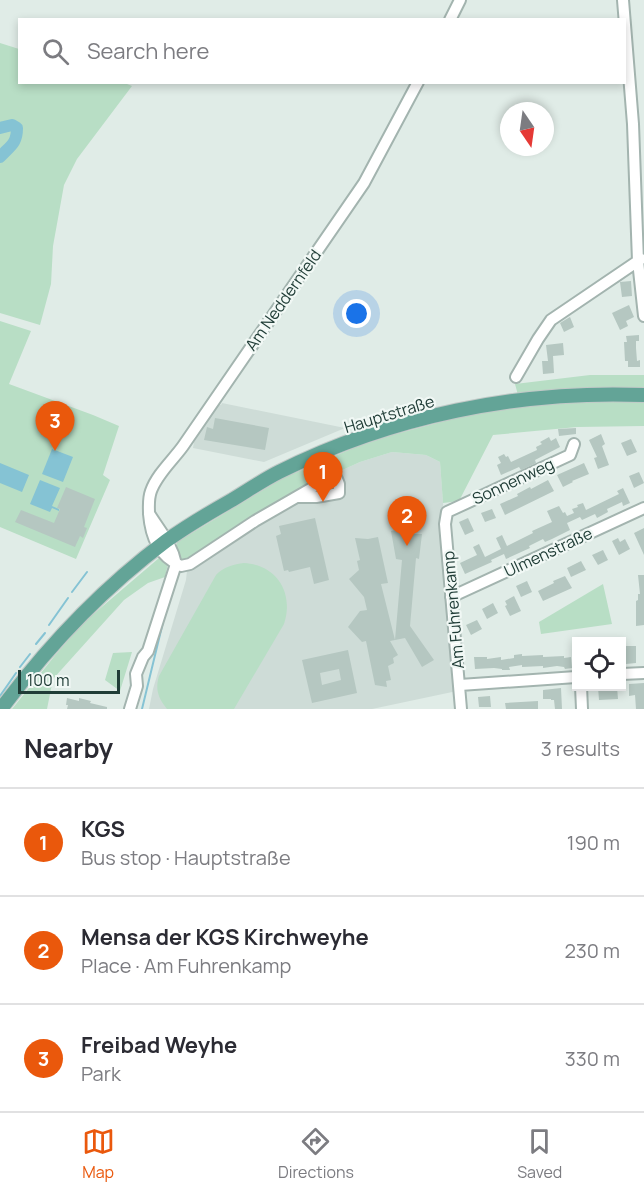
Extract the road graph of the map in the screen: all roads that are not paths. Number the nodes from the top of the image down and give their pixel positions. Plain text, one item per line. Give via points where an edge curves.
1 (460, 0) edge
2 (623, 0) edge
3 (451, 18) edge
4 (625, 18) edge
5 (626, 23) edge
6 (417, 84) edge
7 (639, 124) edge
8 (641, 259) edge
9 (644, 308) edge
10 (644, 316) edge
11 (516, 377) dead end
12 (644, 395) edge
13 (574, 444) dead end
14 (299, 497) dead end
15 (644, 508) edge
16 (447, 512) joint
17 (163, 544) junction
18 (176, 564) junction
19 (451, 597) junction
20 (644, 673) edge
21 (626, 674) edge
22 (572, 677) edge
23 (460, 685) junction
24 (581, 691) edge
25 (1, 709) edge
26 (130, 709) edge
27 (461, 709) edge
28 (582, 709) edge

1 - 3 street
2 - 4 street
5 - 7 street
6 - 17 street, Am Neddernfeld via 364,183 151,491 150,514
7 - 8 street
8 - 9 street
8 - 11 street via 551,320
9 - 10 street
12 - 17 main road, Hauptstraße via 519,400 414,421 278,473
13 - 16 street, Sonnenweg via 570,455
14 - 18 street via 190,564
15 - 19 street, Ulmenstraße
16 - 19 street, Am Fuhrenkamp
17 - 18 street via 174,554
17 - 25 main road, Hauptstraße via 66,631
18 - 26 street via 148,651 136,674 137,686
19 - 23 street, Am Fuhrenkamp
20 - 21 street
22 - 23 street
23 - 27 street, Am Fuhrenkamp
24 - 28 street

